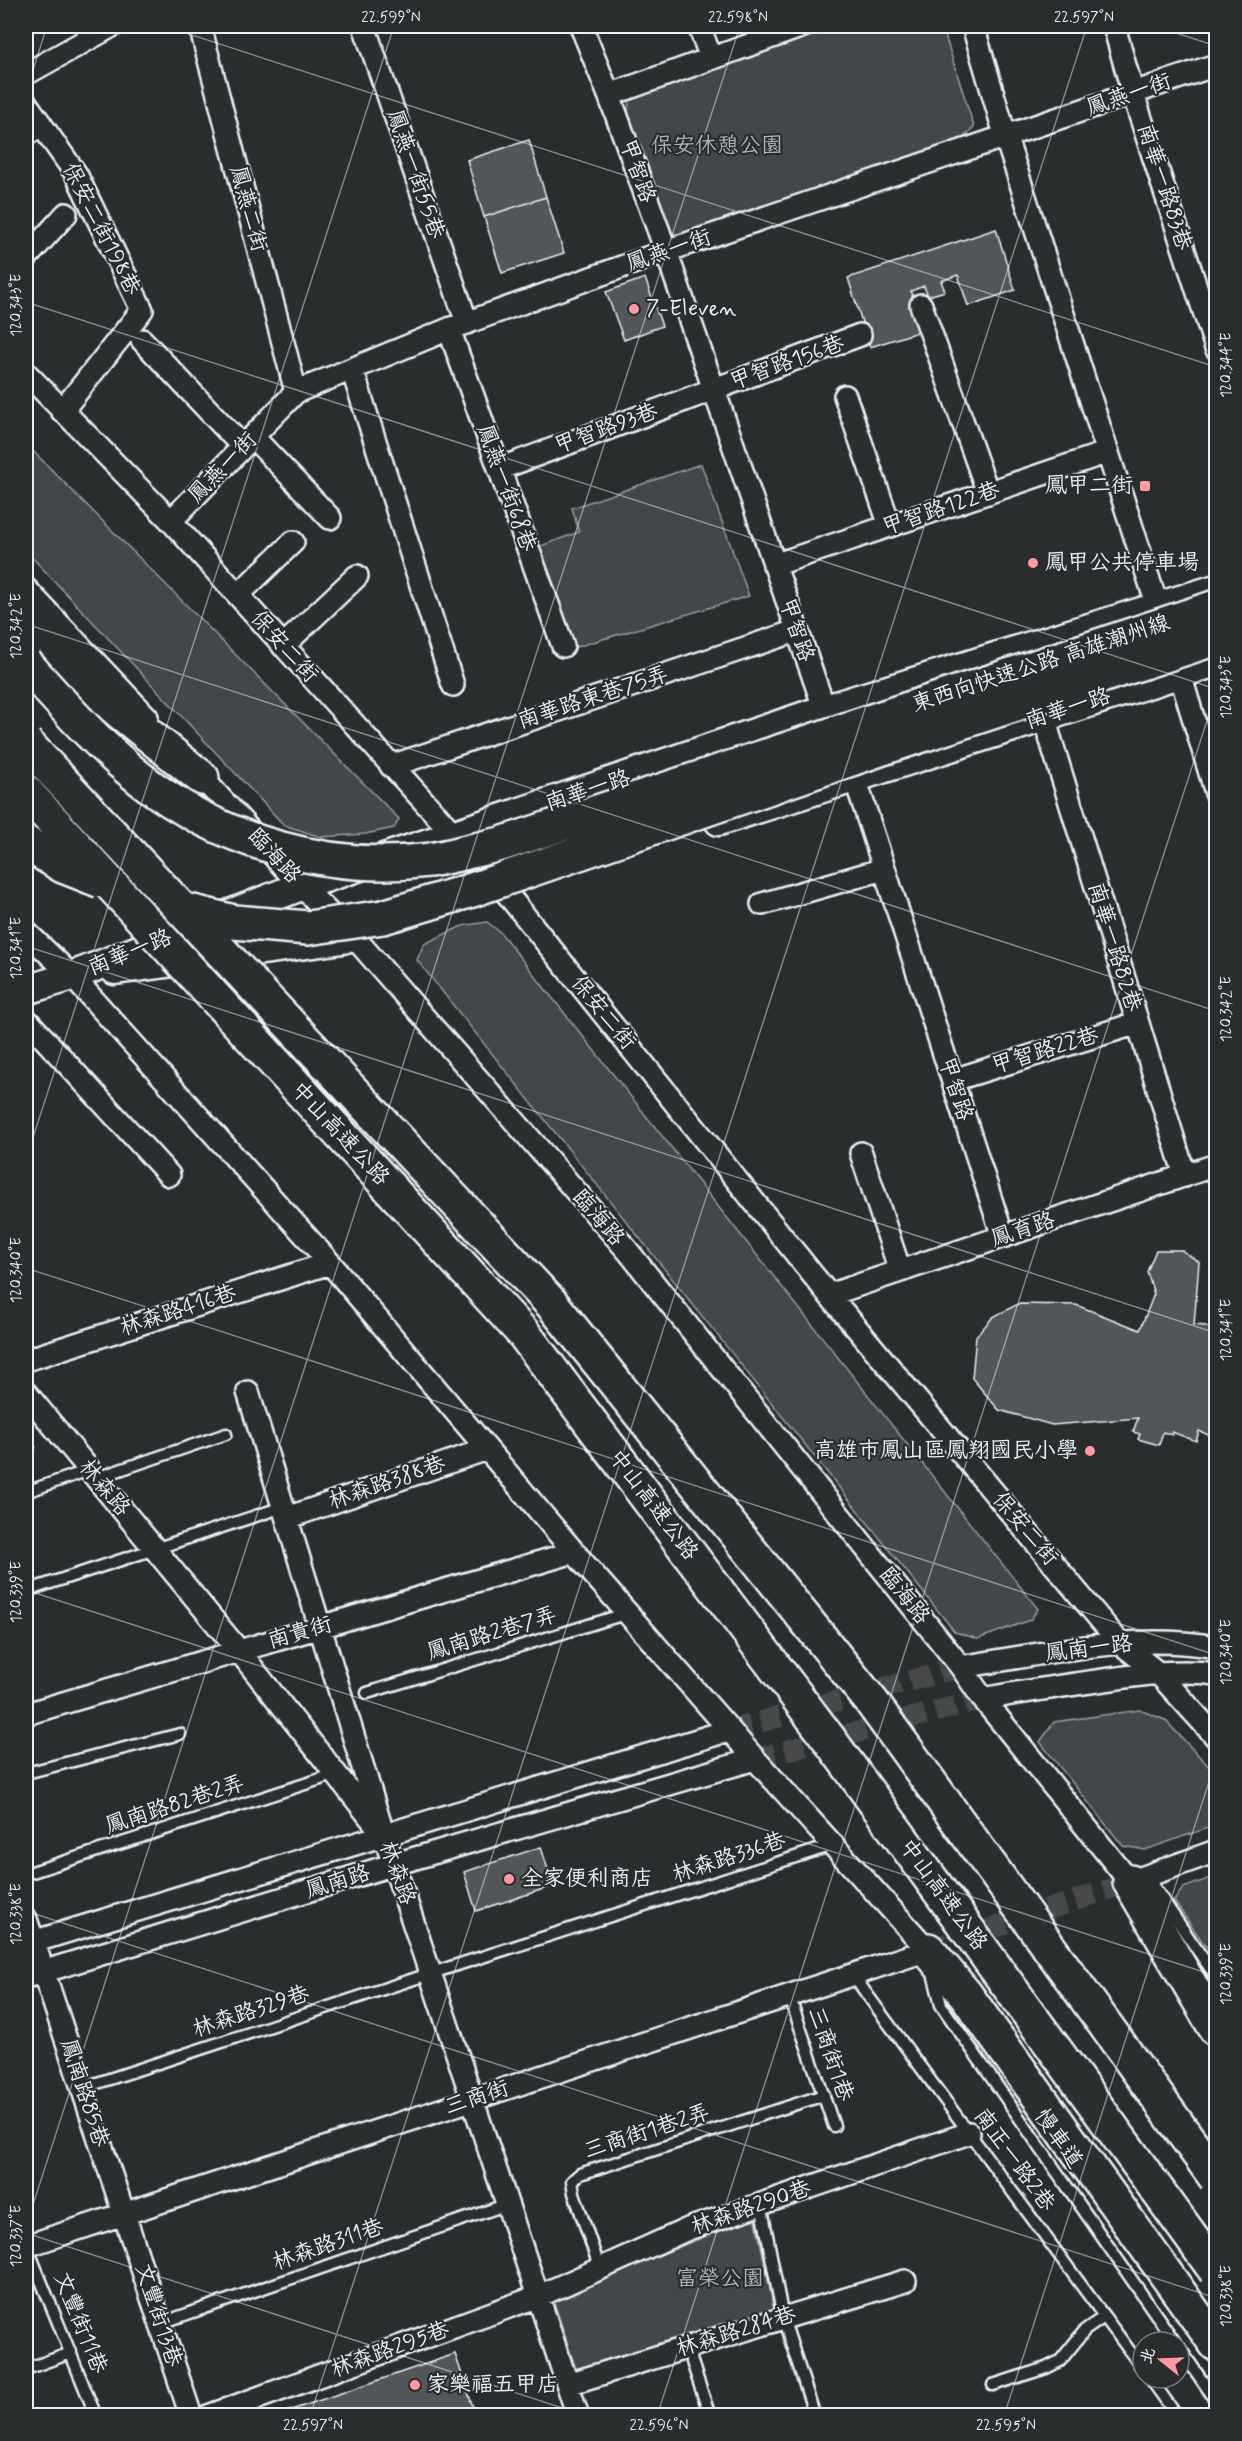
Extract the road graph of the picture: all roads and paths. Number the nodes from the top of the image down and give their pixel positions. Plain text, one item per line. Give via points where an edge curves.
1 (112, 26) edge
2 (200, 26) edge
3 (364, 26) edge
4 (581, 26) edge
5 (699, 26) edge
6 (803, 26) edge
7 (973, 26) edge
8 (1114, 26) edge
9 (711, 58) junction
10 (1216, 65) edge
11 (26, 74) edge
12 (609, 94) junction
13 (1133, 94) junction
14 (26, 103) edge
15 (33, 129) edge
16 (1006, 138) junction
17 (66, 214) dead end
18 (666, 251) junction
19 (26, 258) edge
20 (921, 305) dead end
21 (458, 326) junction
22 (860, 335) dead end
23 (142, 340) dead end
24 (1216, 348) edge
25 (352, 369) junction
26 (26, 374) edge
27 (714, 390) junction
28 (296, 392) junction
29 (845, 396) dead end
30 (62, 411) junction
31 (248, 442) junction
32 (1108, 453) junction
33 (499, 469) junction
34 (988, 493) junction
35 (330, 518) dead end
36 (171, 521) junction
37 (890, 526) junction
38 (293, 542) dead end
39 (774, 565) junction
40 (357, 576) dead end
41 (26, 589) edge
42 (1216, 589) edge
43 (238, 595) junction
44 (1158, 607) junction
45 (1216, 608) edge
46 (26, 622) edge
47 (796, 631) junction
48 (1216, 638) edge
49 (283, 646) junction
50 (563, 646) dead end
51 (1216, 662) edge
52 (26, 664) edge
53 (1180, 673) junction
54 (453, 685) dead end
55 (823, 710) junction
56 (1044, 718) junction
57 (873, 735) junction
58 (26, 743) edge
59 (391, 766) junction
60 (202, 778) junction
61 (855, 778) junction
62 (26, 792) edge
63 (1216, 793) edge
64 (456, 835) junction
65 (26, 843) edge
66 (884, 869) junction
67 (301, 886) junction
68 (504, 890) junction
69 (762, 904) dead end
70 (26, 932) edge
71 (354, 938) junction
72 (72, 976) junction
73 (26, 990) edge
74 (26, 1019) edge
75 (1138, 1023) junction
76 (953, 1080) junction
77 (861, 1153) dead end
78 (1216, 1165) edge
79 (169, 1174) dead end
80 (1185, 1176) junction
81 (1003, 1237) junction
82 (330, 1263) junction
83 (900, 1271) junction
84 (829, 1294) junction
85 (26, 1360) edge
86 (248, 1392) dead end
87 (26, 1393) edge
88 (226, 1434) dead end
89 (487, 1449) junction
90 (92, 1474) junction
91 (26, 1492) edge
92 (285, 1513) junction
93 (155, 1549) junction
94 (574, 1552) junction
95 (26, 1591) edge
96 (628, 1613) junction
97 (320, 1627) junction
98 (1119, 1642) junction
99 (1216, 1647) edge
100 (239, 1651) junction
101 (961, 1667) junction
102 (1158, 1673) junction
103 (1216, 1674) edge
104 (367, 1693) dead end
105 (982, 1699) junction
106 (26, 1714) edge
107 (730, 1730) junction
108 (180, 1734) dead end
109 (1216, 1737) edge
110 (754, 1759) junction
111 (26, 1773) edge
112 (336, 1773) junction
113 (384, 1835) junction
114 (833, 1845) junction
115 (1216, 1851) edge
116 (395, 1864) junction
117 (26, 1874) edge
118 (1138, 1880) junction
119 (26, 1919) edge
120 (29, 1943) edge
121 (928, 1950) junction
122 (432, 1973) junction
123 (852, 1974) junction
124 (34, 1975) edge
125 (1216, 1977) edge
126 (789, 1995) junction
127 (1216, 2016) edge
128 (1216, 2029) edge
129 (82, 2088) junction
130 (824, 2096) junction
131 (473, 2099) junction
132 (834, 2126) dead end
133 (969, 2133) junction
134 (1216, 2178) edge
135 (508, 2204) junction
136 (761, 2204) junction
137 (124, 2214) junction
138 (26, 2245) edge
139 (600, 2269) junction
140 (1216, 2271) edge
141 (905, 2281) dead end
142 (539, 2296) junction
143 (1104, 2317) junction
144 (783, 2318) junction
145 (161, 2324) junction
146 (1167, 2330) edge
147 (1216, 2344) edge
148 (687, 2347) junction
149 (71, 2353) junction
150 (1131, 2353) edge
151 (1191, 2365) edge
152 (26, 2369) edge
153 (568, 2384) junction
154 (993, 2385) dead end
155 (1159, 2390) edge
156 (1216, 2401) edge
157 (96, 2415) edge
158 (191, 2415) edge
159 (208, 2415) edge
160 (578, 2415) edge
161 (710, 2415) edge
162 (814, 2415) edge
163 (1177, 2415) edge

1 - 11 street
2 - 28 street, 鳳燕二街
3 - 21 street, 鳳燕一街55巷
4 - 12 street, 甲智路
5 - 9 street
6 - 9 street
7 - 16 street
8 - 13 street, 南華一路83巷
9 - 12 street
10 - 13 street, 鳳燕一街
12 - 18 street, 甲智路
13 - 16 street, 鳳燕一街
13 - 24 street, 南華一路83巷
14 - 15 street, 保安二街198巷
15 - 30 street, 保安二街198巷 via 76,174 142,310
16 - 18 street, 鳳燕一街
16 - 32 street
17 - 19 street
18 - 21 street, 鳳燕一街
18 - 27 street, 甲智路
20 - 34 street
21 - 25 street, 鳳燕一街
21 - 33 street, 鳳燕一街68巷
22 - 27 street, 甲智路156巷
23 - 31 street
25 - 28 street, 鳳燕一街
25 - 54 street
26 - 30 street, 保安二街
27 - 33 street, 甲智路93巷
27 - 39 street, 甲智路
28 - 31 street, 鳳燕一街
29 - 37 street
30 - 36 street, 保安二街
31 - 35 street
31 - 36 street, 鳳燕一街
32 - 34 street, 甲智路122巷
32 - 44 street
33 - 50 street, 鳳燕一街68巷
34 - 37 street, 甲智路122巷
36 - 43 street, 保安二街
37 - 39 street, 甲智路122巷
38 - 43 street
39 - 47 street, 甲智路
40 - 49 street
41 - 60 street, 臨海路
42 - 44 main road, 南華一路
43 - 49 street, 保安二街
44 - 53 street
44 - 55 main road, 南華一路
45 - 57 highway, 東西向快速公路 高雄潮州線, bridge
46 - 60 highway via 100,696
47 - 55 street, 甲智路
47 - 59 street, 南華路東巷75弄
48 - 57 highway, 東西向快速公路 高雄潮州線, bridge
49 - 59 street, 保安二街
51 - 53 main road, 南華一路
52 - 57 highway, bridge via 92,736 143,781 185,809 246,839 290,851 360,862 428,860 501,843
53 - 56 main road, 南華一路
53 - 63 street
55 - 61 street, 甲智路
55 - 64 main road, 南華一路
56 - 61 main road, 南華一路
56 - 75 street, 南華一路82巷
57 - 65 highway, bridge via 472,890 383,917 308,928 234,922 133,895 63,866
58 - 134 highway, 中山高速公路, bridge via 552,1304 871,1701
59 - 64 street, 保安二街
60 - 67 street, 臨海路
61 - 66 street, 甲智路
61 - 68 main road, 南華一路
62 - 140 highway, 中山高速公路, bridge via 524,1334 829,1739
64 - 67 main road, 南華一路
64 - 68 street, 保安二街
66 - 69 street
66 - 76 street, 甲智路
67 - 71 street, 臨海路
67 - 72 main road, 南華一路
68 - 71 main road, 南華一路
68 - 84 street, 保安二街
70 - 72 street
71 - 72 main road, 南華一路
71 - 101 street, 臨海路 via 628,1251
72 - 73 main road
72 - 82 street
74 - 79 street
75 - 76 street, 甲智路22巷
75 - 80 street, 南華一路82巷
76 - 81 street, 甲智路
77 - 83 street
78 - 80 street, 鳳育路
80 - 81 street, 鳳育路
81 - 83 street, 鳳育路
82 - 85 street, 林森路416巷
82 - 89 street
83 - 84 street, 鳳育路
84 - 98 street, 保安二街
86 - 92 street
87 - 90 street, 林森路
88 - 90 lane
89 - 92 street, 林森路388巷
89 - 94 street
90 - 91 lane
90 - 93 street, 林森路
92 - 93 lane, 林森路388巷
92 - 97 street
93 - 95 lane, 林森路388巷
93 - 100 street, 林森路
94 - 96 street
94 - 97 street, 南貴街
96 - 104 lane, 鳳南路2巷7弄
96 - 107 street
97 - 100 street, 南貴街
97 - 113 street
98 - 99 street, 鳳南一路
98 - 101 street, 鳳南一路
98 - 102 street, 保安二街
100 - 106 street, 南貴街
100 - 112 street, 林森路
101 - 105 street, 臨海路
102 - 103 street, 鳳南一路
102 - 105 street, 鳳南一路
102 - 109 street, 保安二街
105 - 118 street, 臨海路
107 - 110 street
107 - 113 street, 鳳南路
108 - 111 lane
110 - 114 street
110 - 116 street, 鳳南路
112 - 113 street, 林森路
112 - 117 lane, 鳳南路82巷2弄
113 - 116 street, 林森路
113 - 120 street, 鳳南路
114 - 121 street
114 - 122 lane, 林森路336巷
115 - 118 street
116 - 122 street, 林森路
116 - 124 street, 鳳南路
118 - 125 lane
118 - 127 lane
118 - 128 highway
119 - 120 street, 鳳南路85巷
120 - 124 street, 鳳南路85巷
121 - 123 street, 三商街
121 - 146 lane, 慢車道 via 941,2006
121 - 147 highway via 966,1995
122 - 129 lane, 林森路329巷
122 - 131 street, 林森路
123 - 126 street, 三商街
123 - 133 lane, 南正一路2巷
124 - 129 street, 鳳南路85巷
126 - 130 lane, 三商街1巷
126 - 131 street, 三商街
129 - 137 street, 鳳南路85巷
130 - 132 lane, 三商街1巷
130 - 139 lane, 三商街1巷2弄 via 580,2174 572,2181 574,2193
131 - 135 street, 林森路
131 - 137 street, 三商街
133 - 136 street, 林森路290巷
133 - 143 lane, 南正一路2巷
135 - 142 street, 林森路
135 - 145 lane, 林森路311巷
136 - 139 street, 林森路290巷 via 688,2229
136 - 144 lane
137 - 138 street, 三商街
137 - 145 street, 文豐街13巷
138 - 149 lane, 文豐街11巷
139 - 142 street, 林森路290巷
141 - 144 street, 林森路284巷
142 - 153 street, 林森路
142 - 159 street, 林森路295巷
143 - 150 lane, 南正一路2巷
143 - 154 lane via 1086,2330 1060,2361
144 - 148 street, 林森路284巷
144 - 162 lane
145 - 158 street, 文豐街13巷
148 - 153 street, 林森路284巷
148 - 161 lane
149 - 152 lane
149 - 157 lane, 文豐街11巷
151 - 156 lane
153 - 160 street, 林森路
155 - 163 lane

